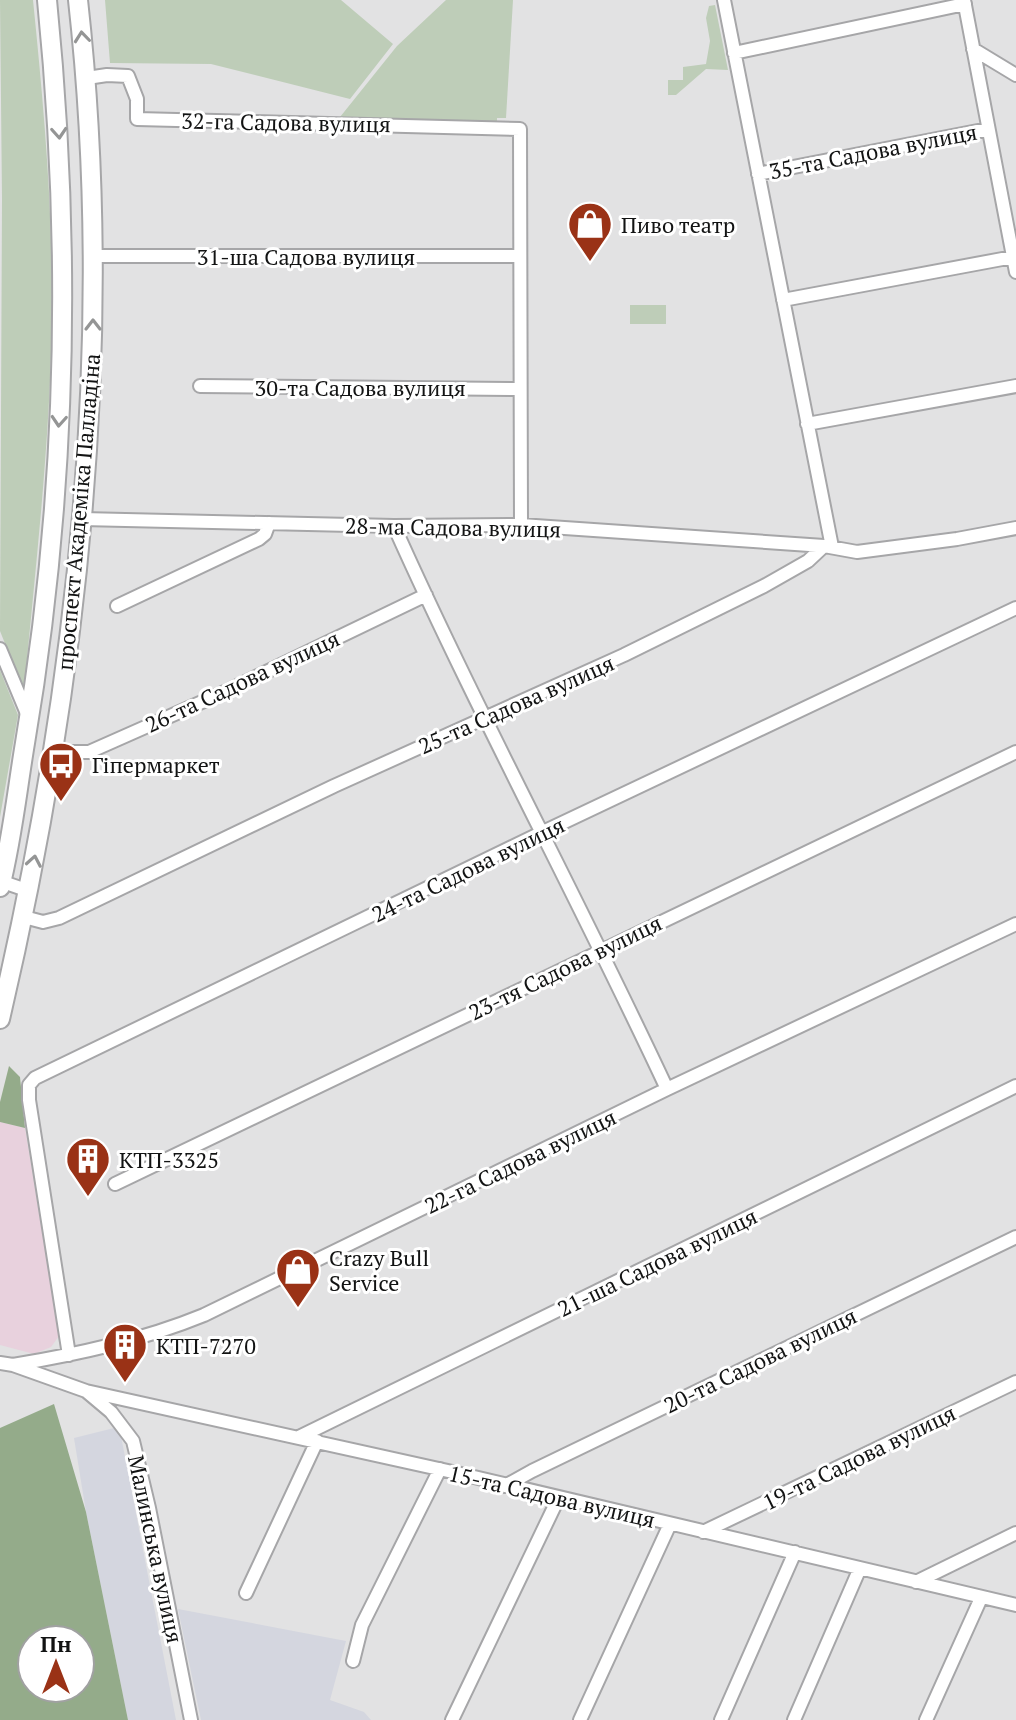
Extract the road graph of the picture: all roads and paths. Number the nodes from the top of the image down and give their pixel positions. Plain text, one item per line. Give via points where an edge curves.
1 (47, 0) edge
2 (78, 0) edge
3 (724, 0) edge
4 (964, 2) edge
5 (973, 49) junction
6 (734, 53) junction
7 (1016, 75) edge
8 (87, 78) junction
9 (988, 129) junction
10 (758, 174) junction
11 (1012, 236) edge
12 (93, 256) junction
13 (520, 256) junction
14 (1013, 257) junction
15 (1016, 272) edge
16 (783, 300) junction
17 (200, 386) dead end
18 (1016, 386) edge
19 (519, 389) junction
20 (807, 424) junction
21 (82, 519) junction
22 (269, 523) junction
23 (521, 525) junction
24 (394, 526) junction
25 (1016, 528) edge
26 (828, 547) junction
27 (426, 595) junction
28 (117, 606) dead end
29 (1016, 608) edge
30 (0, 649) edge
31 (484, 717) junction
32 (29, 719) junction
33 (54, 752) junction
34 (1016, 752) edge
35 (541, 833) junction
36 (0, 883) edge
37 (29, 891) junction
38 (24, 917) junction
39 (1016, 924) edge
40 (602, 949) junction
41 (0, 1019) edge
42 (1016, 1086) edge
43 (667, 1089) junction
44 (115, 1184) dead end
45 (1016, 1237) edge
46 (69, 1355) junction
47 (6, 1364) edge
48 (1016, 1382) edge
49 (86, 1391) junction
50 (299, 1437) junction
51 (317, 1441) junction
52 (440, 1469) junction
53 (505, 1486) junction
54 (558, 1499) junction
55 (670, 1524) junction
56 (703, 1532) junction
57 (1016, 1533) edge
58 (795, 1552) junction
59 (860, 1568) junction
60 (916, 1582) junction
61 (246, 1593) dead end
62 (981, 1598) junction
63 (1016, 1605) edge
64 (353, 1661) dead end
65 (191, 1720) edge
66 (452, 1720) edge
67 (580, 1720) edge
68 (721, 1720) edge
69 (794, 1720) edge
70 (926, 1720) edge

1 -> 32 highway, проспект Академіка Палладіна via 60,157 62,361 46,600
8 -> 2 highway, проспект Академіка Палладіна
3 - 6 street
4 - 5 street
4 - 6 street
5 - 7 street
5 - 9 street
6 - 10 street
8 - 12 highway, проспект Академіка Палладіна
8 - 13 street, 32-га Садова вулиця via 128,76 137,99 137,119 520,129
9 - 10 street, 35-та Садова вулиця
9 - 11 street
10 - 16 street
11 - 14 street
12 - 13 street, 31-ша Садова вулиця
21 -> 12 highway, проспект Академіка Палладіна
13 - 19 street
14 - 15 street
14 - 16 street
16 - 20 street
17 - 19 street, 30-та Садова вулиця
18 - 20 street
19 - 23 street
20 - 26 street
21 - 22 street, 28-ма Садова вулиця
21 - 33 highway, проспект Академіка Палладіна
22 - 24 street, 28-ма Садова вулиця
22 - 28 street via 259,539
23 - 24 street, 28-ма Садова вулиця
23 - 26 street, 28-ма Садова вулиця
24 - 27 street
25 - 26 street via 857,552
26 - 31 street, 25-та Садова вулиця via 764,586
27 - 31 street
27 - 33 street, 26-та Садова вулиця via 89,752
29 - 35 street, 24-та Садова вулиця
30 - 32 street
31 - 35 street
31 - 38 street, 25-та Садова вулиця via 59,918 43,922
32 - 36 highway, проспект Академіка Палладіна
37 -> 33 highway, проспект Академіка Палладіна
34 - 40 street, 23-тя Садова вулиця
35 - 40 street
35 - 46 street, 24-та Садова вулиця via 35,1078 29,1100
36 - 37 street
37 - 38 highway, проспект Академіка Палладіна
38 - 41 highway, проспект Академіка Палладіна
39 - 43 street, 22-га Садова вулиця
40 - 43 street
40 - 44 street, 23-тя Садова вулиця
42 - 50 street, 21-ша Садова вулиця
43 - 46 street, 22-га Садова вулиця via 204,1315
45 - 53 street, 20-та Садова вулиця
46 - 47 street, 22-га Садова вулиця
47 - 49 street, Малинська вулиця
48 - 56 street, 19-та Садова вулиця
49 - 50 street, 15-та Садова вулиця
49 - 65 street, Малинська вулиця via 133,1441
50 - 51 street, 15-та Садова вулиця
51 - 52 street, 15-та Садова вулиця
51 - 61 street
52 - 53 street, 15-та Садова вулиця
52 - 64 street via 362,1625
53 - 54 street, 15-та Садова вулиця
54 - 55 street, 15-та Садова вулиця
54 - 66 street
55 - 56 street, 15-та Садова вулиця
55 - 67 street
56 - 58 street, 15-та Садова вулиця
57 - 60 street
58 - 59 street, 15-та Садова вулиця
58 - 68 street
59 - 60 street, 15-та Садова вулиця
59 - 69 street
60 - 62 street, 15-та Садова вулиця
62 - 63 street, 15-та Садова вулиця
62 - 70 street

